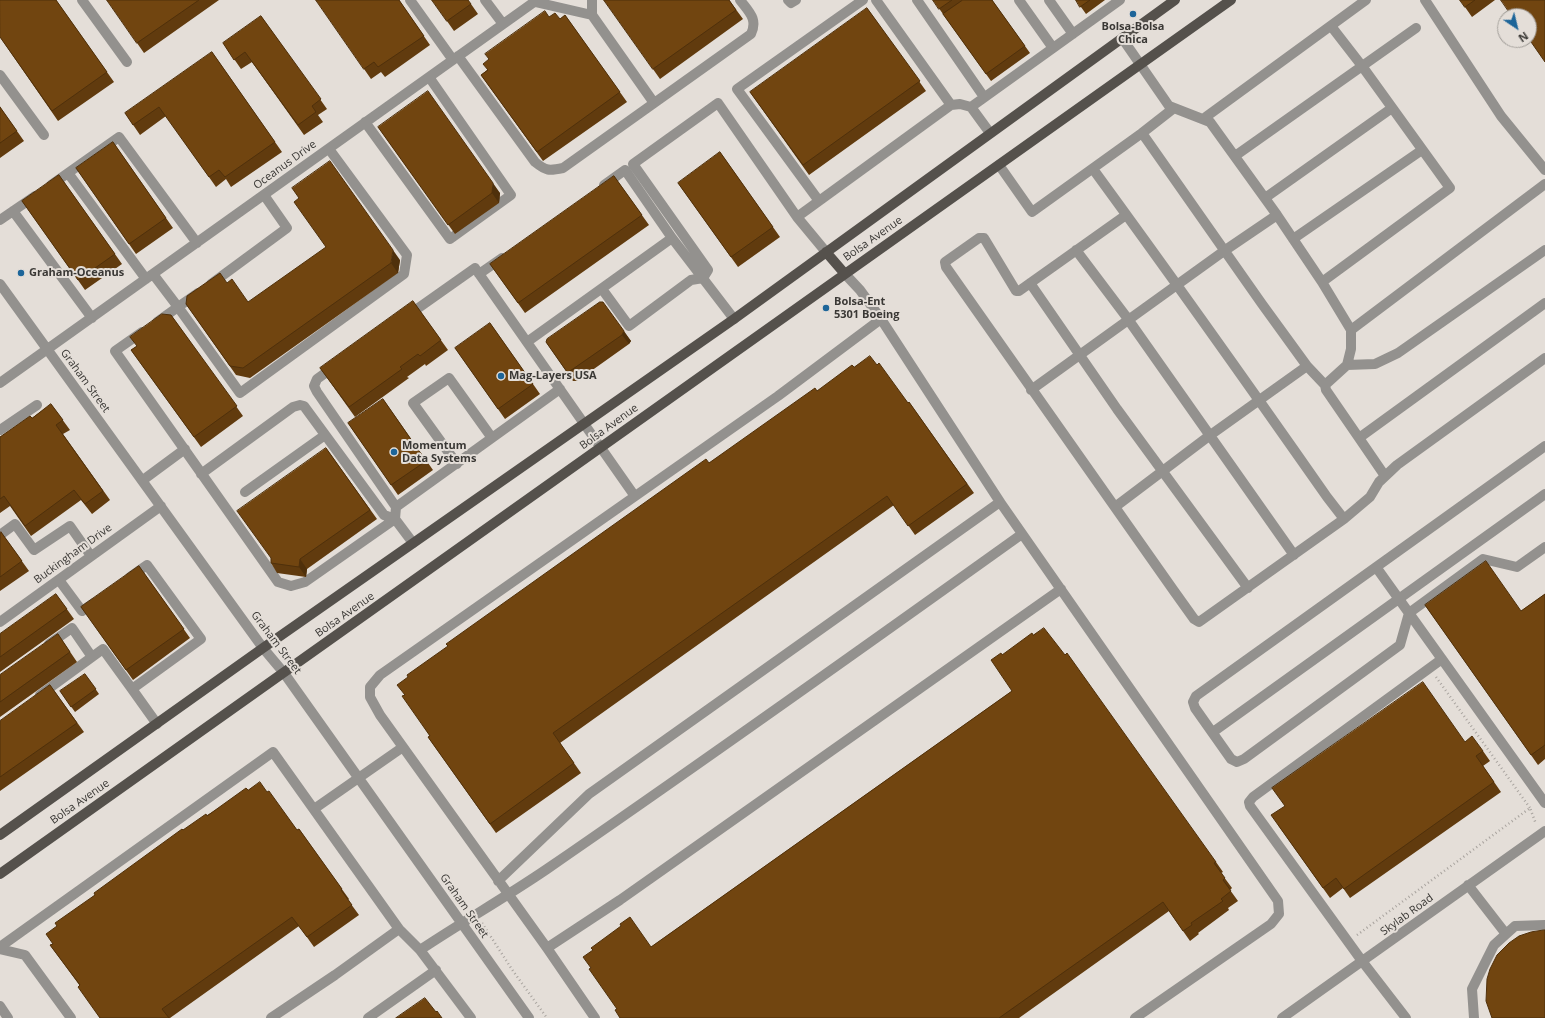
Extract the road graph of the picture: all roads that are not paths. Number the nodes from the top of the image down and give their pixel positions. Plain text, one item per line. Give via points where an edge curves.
1 (82, 0) edge
2 (410, 0) edge
3 (485, 0) edge
4 (592, 0) edge
5 (740, 0) edge
6 (788, 0) edge
7 (796, 0) edge
8 (863, 0) edge
9 (876, 0) edge
10 (917, 0) edge
11 (1019, 0) edge
12 (1049, 0) edge
13 (1120, 0) edge
14 (1175, 0) edge
15 (1231, 0) edge
16 (1366, 0) edge
17 (1425, 0) edge
18 (536, 1) edge
19 (592, 15) junction
20 (503, 24) junction
21 (1331, 26) junction
22 (1416, 28) dead end
23 (1072, 34) junction
24 (1122, 38) junction
25 (1053, 48) junction
26 (456, 58) junction
27 (126, 62) dead end
28 (1140, 65) junction
29 (1362, 66) junction
30 (0, 75) edge
31 (429, 77) junction
32 (984, 97) junction
33 (654, 103) junction
34 (951, 105) junction
35 (971, 106) junction
36 (1174, 108) junction
37 (1392, 108) junction
38 (1203, 119) junction
39 (365, 122) junction
40 (990, 133) junction
41 (1142, 134) junction
42 (44, 135) dead end
43 (329, 148) junction
44 (1422, 150) junction
45 (1235, 156) junction
46 (999, 165) junction
47 (1093, 169) junction
48 (1545, 170) edge
49 (68, 173) junction
50 (1545, 184) edge
51 (593, 193) edge
52 (264, 195) junction
53 (1265, 198) junction
54 (818, 201) junction
55 (14, 210) junction
56 (1126, 215) junction
57 (1277, 215) junction
58 (797, 216) junction
59 (0, 220) edge
60 (672, 238) junction
61 (1294, 240) junction
62 (197, 243) junction
63 (1076, 250) junction
64 (1545, 250) edge
65 (1224, 251) junction
66 (511, 252) edge
67 (826, 252) junction
68 (479, 274) junction
69 (845, 274) junction
70 (150, 277) junction
71 (703, 278) junction
72 (1322, 282) junction
73 (1030, 283) junction
74 (0, 284) edge
75 (1177, 286) junction
76 (602, 289) junction
77 (1545, 303) edge
78 (178, 307) junction
79 (92, 318) junction
80 (734, 318) junction
81 (881, 319) junction
82 (1128, 320) junction
83 (399, 321) edge
84 (1351, 330) junction
85 (527, 342) junction
86 (48, 350) junction
87 (1079, 355) junction
88 (1545, 358) edge
89 (342, 361) edge
90 (1347, 365) junction
91 (1307, 366) junction
92 (0, 383) edge
93 (1325, 384) junction
94 (560, 390) junction
95 (1031, 390) junction
96 (1258, 401) junction
97 (37, 405) dead end
98 (585, 423) junction
99 (0, 430) edge
100 (325, 435) junction
101 (1209, 436) junction
102 (492, 438) junction
103 (1358, 438) junction
104 (1545, 446) edge
105 (602, 447) junction
106 (185, 449) junction
107 (457, 464) junction
108 (1163, 471) junction
109 (201, 474) junction
110 (1385, 476) junction
111 (142, 480) junction
112 (245, 492) dead end
113 (1545, 494) edge
114 (634, 495) junction
115 (1000, 502) junction
116 (161, 506) junction
117 (1115, 506) junction
118 (396, 507) junction
119 (395, 519) junction
120 (1344, 519) junction
121 (1022, 534) junction
122 (0, 535) edge
123 (413, 543) junction
124 (1545, 548) edge
125 (91, 556) junction
126 (1294, 556) junction
127 (1376, 567) junction
128 (59, 580) junction
129 (123, 582) edge
130 (1248, 588) junction
131 (1060, 590) junction
132 (1399, 598) junction
133 (100, 599) edge
134 (1409, 613) junction
135 (0, 622) edge
136 (263, 648) junction
137 (42, 649) edge
138 (92, 657) junction
139 (1442, 659) junction
140 (284, 673) junction
141 (132, 689) junction
142 (31, 701) edge
143 (157, 724) junction
144 (1213, 732) junction
145 (403, 747) junction
146 (358, 778) junction
147 (1545, 803) edge
148 (314, 809) junction
149 (1543, 832) edge
150 (0, 836) edge
151 (0, 874) edge
152 (498, 880) junction
153 (1468, 885) junction
154 (508, 894) junction
155 (461, 922) junction
156 (1545, 925) edge
157 (399, 928) junction
158 (1506, 934) junction
159 (0, 948) edge
160 (547, 948) junction
161 (420, 950) junction
162 (1362, 961) junction
163 (436, 970) junction
164 (0, 1006) edge
165 (8, 1018) edge
166 (71, 1018) edge
167 (271, 1018) edge
168 (368, 1018) edge
169 (471, 1018) edge
170 (529, 1018) edge
171 (595, 1018) edge
172 (1135, 1018) edge
173 (1282, 1018) edge
174 (1406, 1018) edge
175 (1474, 1018) edge

1 - 27 street
2 - 26 street
3 - 20 street
4 - 19 street
5 - 33 street via 753,17 754,28 751,34
6 - 7 street via 791,3
8 - 54 street via 737,88
9 - 34 street
10 - 32 street
11 - 25 street
12 - 23 street
13 - 23 street
14 - 24 main road, Bolsa Avenue
15 - 28 main road, Bolsa Avenue
16 - 21 street
17 - 48 street via 1501,116
18 - 19 street
18 - 20 street, Oceanus Drive
19 - 33 street
20 - 26 street, Oceanus Drive
21 - 29 street
21 - 38 street
22 - 29 street
23 - 25 street
24 - 28 street
24 - 40 main road, Bolsa Avenue
25 - 32 street
26 - 31 street, Oceanus Drive
26 - 33 street via 543,169 563,168
28 - 36 street via 1169,106
28 - 46 main road, Bolsa Avenue
29 - 37 street
29 - 45 street
30 - 42 street
31 - 39 street, Oceanus Drive
31 - 39 street via 511,195 450,239
32 - 35 street
34 - 35 street
34 - 54 street
35 - 40 street
36 - 38 street
36 - 41 street
37 - 44 street
37 - 53 street
38 - 45 street via 1210,122
39 - 43 street, Oceanus Drive
40 - 67 main road, Bolsa Avenue
41 - 47 street
41 - 65 street
43 - 52 street, Oceanus Drive
43 - 78 street via 407,255 404,274 240,393
44 - 61 street
44 - 72 street via 1450,188
45 - 53 street
46 - 47 street via 1032,212
46 - 69 main road, Bolsa Avenue
47 - 56 street
49 - 55 street
49 - 62 street via 119,137
49 - 70 street
50 - 84 street
51 - 60 street via 625,170
52 - 62 street, Oceanus Drive
52 - 78 street via 287,228
53 - 57 street
54 - 58 street
55 - 59 street
55 - 79 street
56 - 63 street
56 - 75 street
57 - 61 street
57 - 65 street
58 - 67 street
58 - 71 street via 718,103 633,164 708,270
60 - 71 street
60 - 76 street
61 - 72 street
62 - 70 street, Oceanus Drive
63 - 73 street
63 - 82 street
64 - 90 street via 1398,353 1375,364
65 - 75 street
65 - 91 street
66 - 68 street
67 - 69 main road
67 - 80 main road, Bolsa Avenue
68 - 83 street via 475,268
68 - 85 street
69 - 81 street
69 - 105 main road, Bolsa Avenue
70 - 78 street
70 - 79 street, Oceanus Drive
71 - 76 street via 691,280 629,326
71 - 80 street
72 - 84 street
73 - 87 street
73 - 95 street via 1016,291 984,238 979,238 944,264
74 - 86 street, Graham Street
75 - 82 street
75 - 96 street
76 - 85 street
77 - 103 street
78 - 106 street via 115,351
79 - 86 street, Oceanus Drive
80 - 98 main road, Bolsa Avenue
81 - 114 street via 778,396
81 - 115 street
82 - 87 street
82 - 101 street
84 - 90 street via 1351,349
85 - 94 street
86 - 92 street, Oceanus Drive
86 - 111 street, Graham Street
87 - 95 street
87 - 108 street
88 - 110 street
89 - 118 street via 317,379 314,386
90 - 93 street
91 - 93 street
91 - 96 street
93 - 103 street via 1326,390
94 - 98 street
94 - 102 street
95 - 117 street
96 - 101 street
96 - 120 street
97 - 99 street
98 - 105 street
98 - 123 main road, Bolsa Avenue
100 - 109 street via 304,406 293,408
100 - 112 street
100 - 119 street via 384,516
101 - 108 street
101 - 126 street
102 - 107 street
102 - 107 street via 449,378 413,403
103 - 110 street
104 - 127 street
105 - 114 street
105 - 140 main road, Bolsa Avenue
106 - 109 street
106 - 111 street
107 - 118 street
108 - 117 street
108 - 130 street
109 - 119 street via 278,582 291,586 305,582
110 - 120 street via 1370,497
111 - 116 street, Graham Street
113 - 132 street
114 - 145 street via 380,675 370,687 370,697
115 - 121 street
115 - 152 street via 589,794
116 - 125 street, Buckingham Drive
116 - 136 street, Graham Street
117 - 130 street via 1197,622
118 - 119 street
119 - 123 street
120 - 126 street
121 - 131 street
121 - 154 street via 787,702
122 - 125 street via 15,524 34,550 70,526
123 - 136 main road, Bolsa Avenue
124 - 134 street via 1517,567 1483,559
125 - 128 street, Buckingham Drive
126 - 130 street
127 - 132 street
127 - 144 street via 1196,696 1194,708
128 - 133 street via 82,611
128 - 135 street, Buckingham Drive
129 - 141 street via 147,565 201,639
131 - 160 street via 627,895
131 - 172 street via 1278,901 1279,914 1272,924
132 - 134 street
132 - 144 street
134 - 139 street
134 - 144 street via 1400,645 1244,759 1237,762 1232,759
136 - 140 street, Graham Street
136 - 143 main road, Bolsa Avenue
137 - 138 street via 72,628
138 - 141 street via 103,649
138 - 142 street
139 - 147 street
139 - 162 street via 1249,802
140 - 146 street, Graham Street
140 - 151 main road, Bolsa Avenue
141 - 143 street
143 - 150 main road, Bolsa Avenue
145 - 146 street
145 - 152 street
146 - 148 street
146 - 155 street, Graham Street
148 - 157 street
148 - 159 street via 273,752
149 - 153 street, Skylab Road
152 - 154 street
153 - 158 street
153 - 162 street, Skylab Road
154 - 155 street
154 - 160 street
155 - 161 street
155 - 170 street, Graham Street
156 - 158 street via 1515,926
157 - 161 street
157 - 167 street
158 - 175 street via 1494,945 1472,989
159 - 166 street via 25,955
160 - 171 street
161 - 163 street
162 - 173 street, Skylab Road
162 - 174 street
163 - 168 street
163 - 169 street
164 - 165 street

